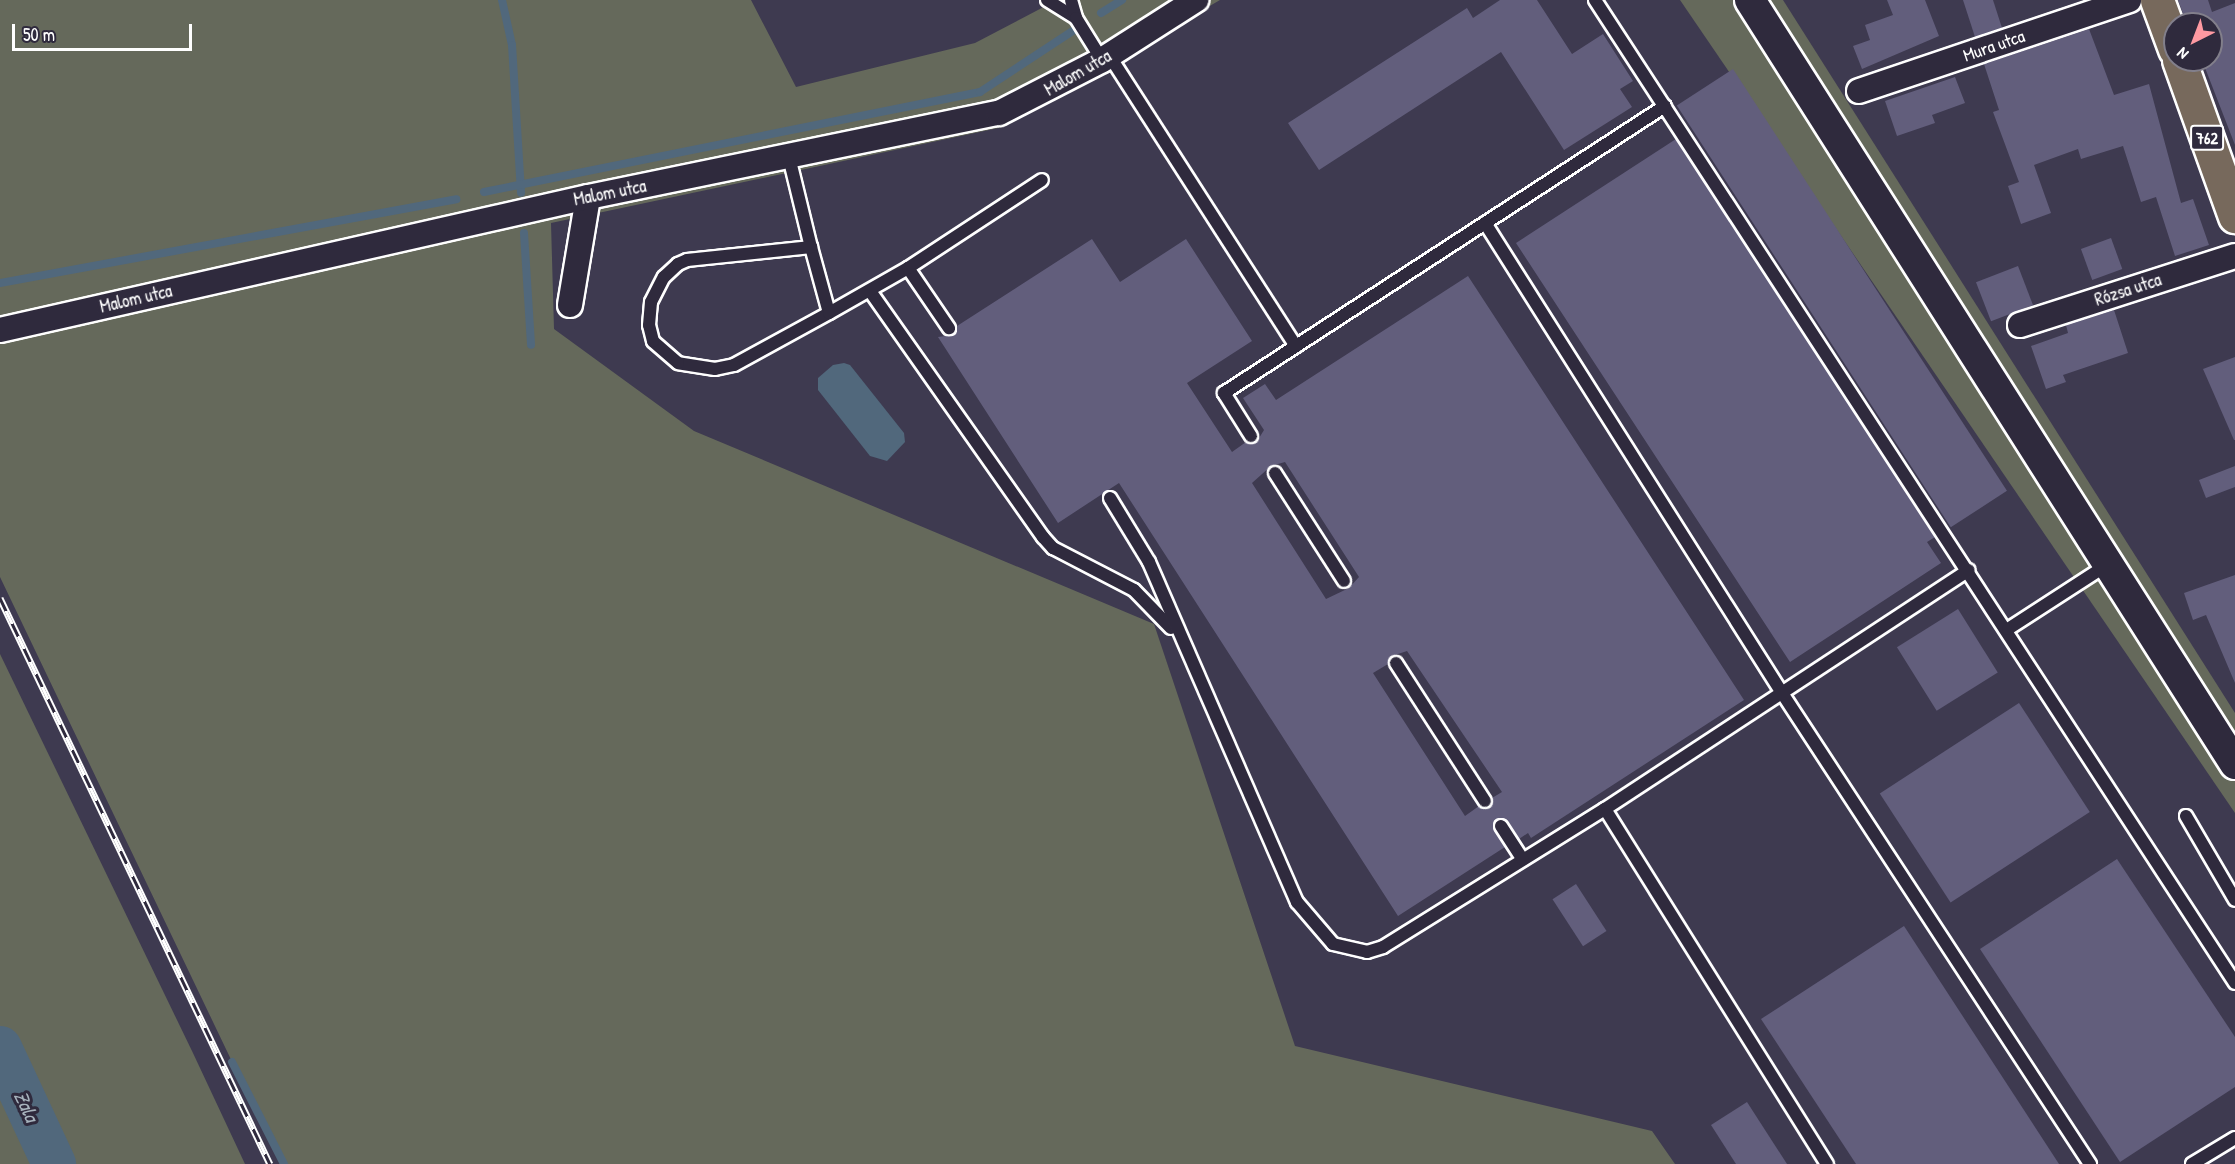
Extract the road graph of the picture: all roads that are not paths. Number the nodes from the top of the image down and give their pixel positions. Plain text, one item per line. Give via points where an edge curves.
1 (1047, 0) edge
2 (1071, 0) edge
3 (1196, 0) edge
4 (1595, 0) edge
5 (1750, 0) edge
6 (2128, 0) edge
7 (2157, 0) edge
8 (2163, 16) edge
9 (1076, 18) junction
10 (1105, 57) junction
11 (2183, 72) edge
12 (1859, 91) dead end
13 (1665, 106) junction
14 (789, 158) junction
15 (1042, 180) dead end
16 (588, 196) junction
17 (2235, 216) edge
18 (1485, 223) junction
19 (811, 247) junction
20 (2235, 256) edge
21 (908, 268) junction
22 (870, 291) junction
23 (570, 305) dead end
24 (829, 313) junction
25 (2020, 325) dead end
26 (949, 328) dead end
27 (0, 330) edge
28 (1296, 346) junction
29 (1251, 436) dead end
30 (1275, 473) dead end
31 (1110, 498) dead end
32 (2109, 564) junction
33 (1969, 570) junction
34 (1344, 581) dead end
35 (2008, 629) junction
36 (1184, 647) junction
37 (1396, 663) dead end
38 (1782, 693) junction
39 (2235, 764) edge
40 (1485, 801) dead end
41 (1605, 809) junction
42 (2186, 816) dead end
43 (1501, 826) dead end
44 (1523, 860) junction
45 (2235, 900) edge
46 (2235, 983) edge
47 (2235, 1138) edge
48 (1827, 1164) edge
49 (2090, 1164) edge
50 (2192, 1164) edge

1 - 9 lane
2 - 9 lane
3 - 10 street, Malom utca
4 - 13 lane
5 - 32 street
6 - 12 street, Mura utca
7 - 8 main road
9 - 10 lane
10 - 14 street, Malom utca via 999,113
10 - 28 lane
11 - 17 main road, 762
13 - 18 lane
13 - 33 lane via 1826,358
14 - 16 street, Malom utca
14 - 19 lane
15 - 21 lane
16 - 23 street
16 - 27 street, Malom utca
18 - 28 lane
18 - 38 lane
19 - 24 lane
19 - 24 lane via 678,264 655,292 649,316 650,333 659,349 678,363 715,369 734,365
20 - 25 street, Rózsa utca
21 - 22 lane
21 - 26 lane
22 - 24 lane
22 - 36 lane via 1042,537 1053,548 1134,590 1160,613
28 - 29 lane via 1224,393
30 - 34 lane
31 - 36 lane via 1149,562
32 - 35 lane
32 - 39 street
33 - 35 lane
33 - 38 lane
35 - 46 lane
36 - 44 lane via 1297,902 1332,944 1367,952 1383,947
37 - 40 lane
38 - 41 lane
38 - 49 lane
41 - 44 lane
41 - 48 lane
42 - 45 lane
43 - 44 lane
47 - 50 lane

